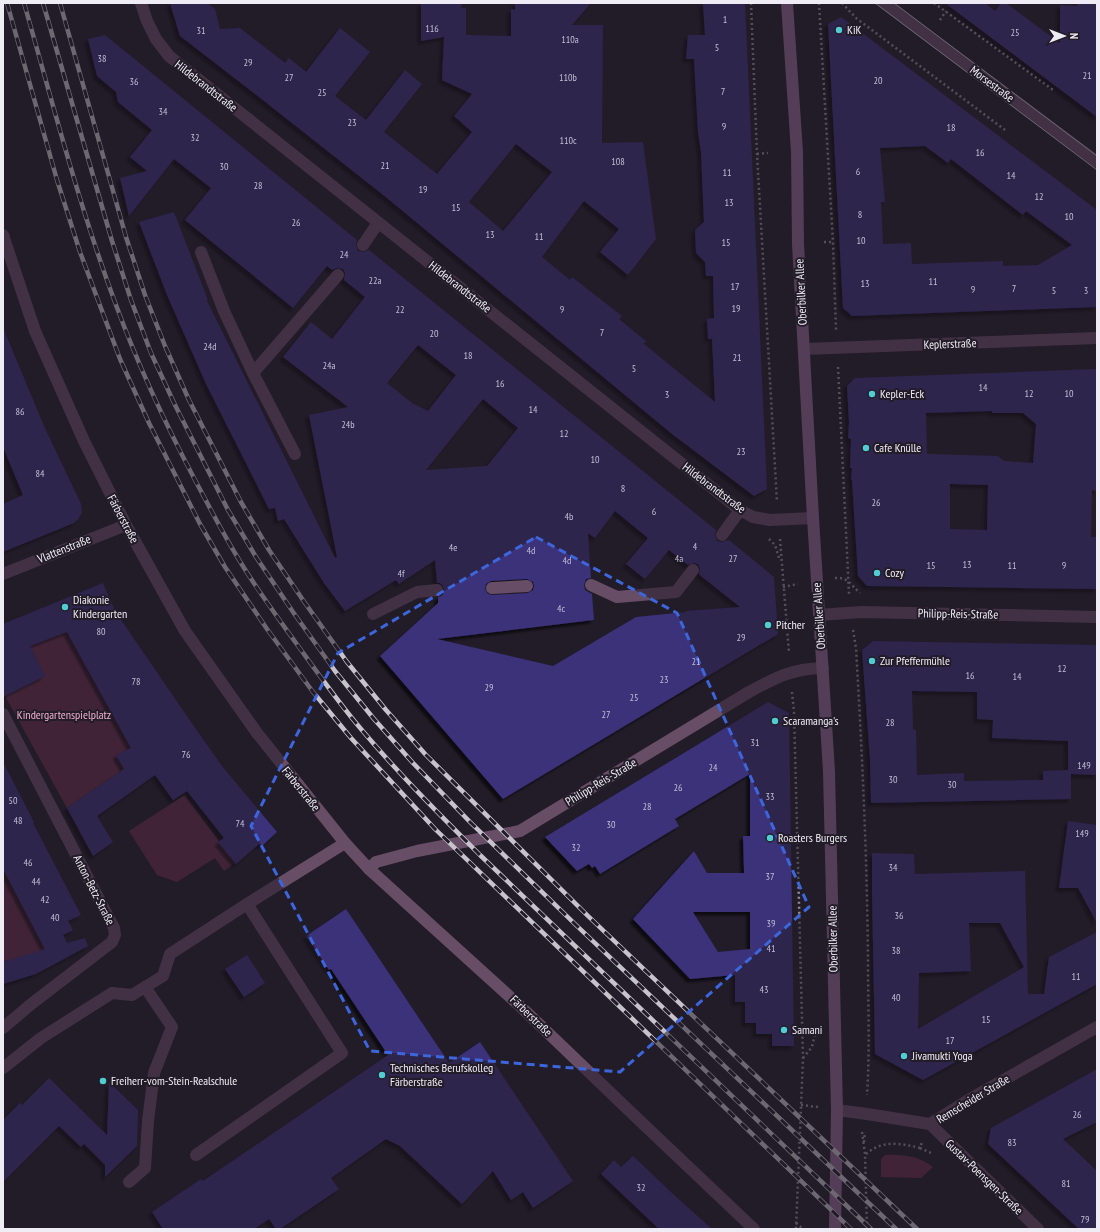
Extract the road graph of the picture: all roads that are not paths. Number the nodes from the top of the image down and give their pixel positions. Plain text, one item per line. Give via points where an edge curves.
1 (141, 3) edge
2 (787, 3) edge
3 (885, 4) edge
4 (1097, 162) edge
5 (378, 223) junction
6 (3, 236) edge
7 (362, 245) dead end
8 (201, 252) dead end
9 (338, 275) dead end
10 (1097, 338) edge
11 (804, 349) junction
12 (253, 374) junction
13 (295, 454) dead end
14 (740, 510) junction
15 (813, 518) junction
16 (126, 525) junction
17 (722, 535) dead end
18 (694, 570) dead end
19 (3, 574) edge
20 (591, 585) dead end
21 (527, 586) dead end
22 (492, 588) dead end
23 (437, 590) dead end
24 (373, 614) dead end
25 (819, 615) junction
26 (1097, 618) edge
27 (823, 668) junction
28 (3, 714) edge
29 (345, 843) junction
30 (369, 869) junction
31 (247, 904) junction
32 (144, 987) junction
33 (1097, 1027) edge
34 (3, 1028) edge
35 (3, 1068) edge
36 (837, 1110) junction
37 (930, 1124) junction
38 (196, 1155) dead end
39 (129, 1182) dead end
40 (754, 1229) edge
41 (835, 1229) edge
42 (1038, 1229) edge

1 - 5 street, Hildebrandtstraße via 156,39 169,56
2 - 11 main road, Oberbilker Allee via 797,152 798,244
3 - 4 street, Morsestraße
5 - 7 street
5 - 14 street, Hildebrandtstraße
6 - 16 street, Färberstraße via 35,331 84,441
8 - 12 street
9 - 12 street
10 - 11 street, Keplerstraße
11 - 15 main road, Oberbilker Allee
12 - 13 street
14 - 15 street, Hildebrandtstraße via 753,517 770,520
14 - 17 street
15 - 25 main road, Oberbilker Allee
16 - 19 street, Vlattenstraße
16 - 29 street, Färberstraße via 184,631 257,733
18 - 20 street via 676,592 617,597
21 - 22 street
23 - 24 street via 417,592
25 - 26 street, Philipp-Reis-Straße via 850,613
25 - 27 main road, Oberbilker Allee
27 - 30 street, Philipp-Reis-Straße via 791,672 774,678 520,831 417,851 376,862
27 - 36 main road, Oberbilker Allee via 829,771
28 - 34 street, Anton-Betz-Straße via 114,928 115,936 112,942
29 - 30 street, Färberstraße
29 - 31 street
30 - 40 street, Färberstraße via 519,1005
31 - 32 street via 170,954 163,976
31 - 38 street via 342,1053
32 - 35 street via 132,995 112,993 41,1038
32 - 39 street via 172,1027 154,1073 145,1168
33 - 37 street, Remscheider Straße
36 - 37 street, Remscheider Straße
36 - 41 main road, Oberbilker Allee
37 - 42 street, Gustav-Poensgen-Straße

